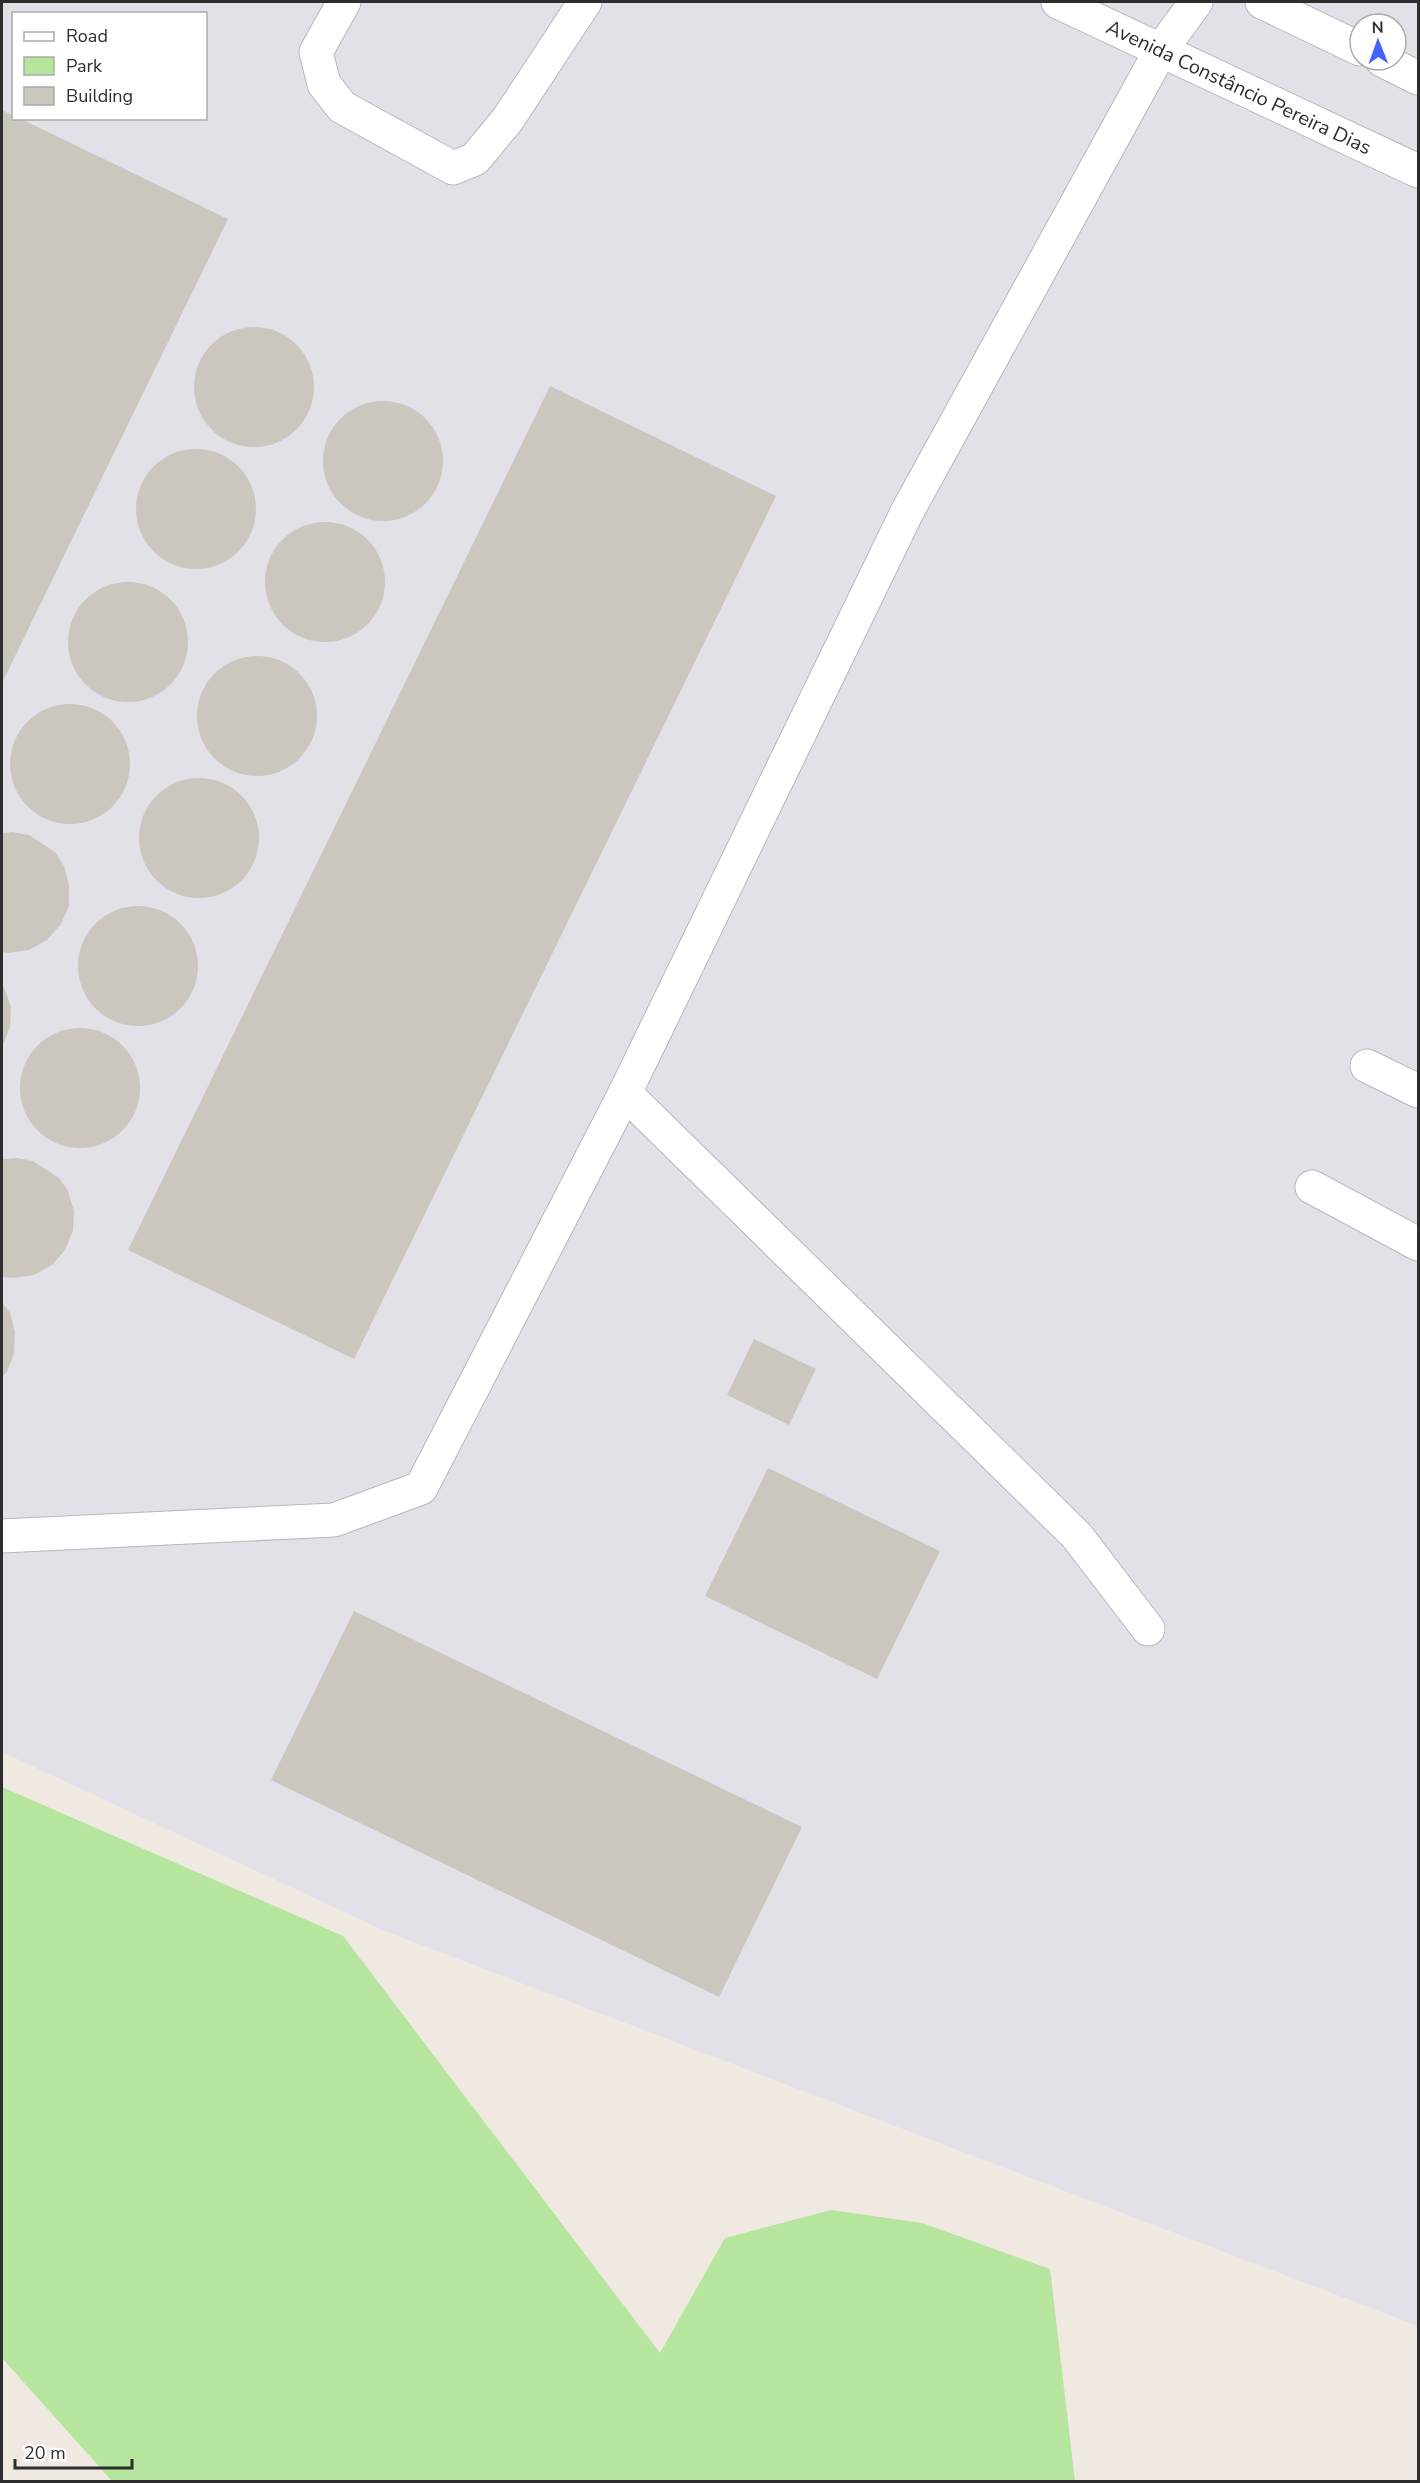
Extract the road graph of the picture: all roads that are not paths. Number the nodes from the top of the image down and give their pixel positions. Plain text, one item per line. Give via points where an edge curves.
1 (344, 2) edge
2 (585, 2) edge
3 (1058, 2) edge
4 (1196, 2) edge
5 (1262, 2) edge
6 (1348, 44) edge
7 (1161, 50) junction
8 (1419, 171) edge
9 (1367, 1066) dead end
10 (1419, 1091) edge
11 (625, 1093) junction
12 (1312, 1186) dead end
13 (1419, 1244) edge
14 (2, 1536) edge
15 (1148, 1629) dead end

1 - 2 street via 316,52 324,84 342,107 453,168 475,159 508,119
3 - 7 street, Avenida Constâncio Pereira Dias
4 - 7 street
5 - 6 street
7 - 8 street, Avenida Constâncio Pereira Dias
7 - 11 street via 907,512
9 - 10 street
11 - 14 street via 421,1488 333,1520
11 - 15 street via 1077,1536
12 - 13 street

